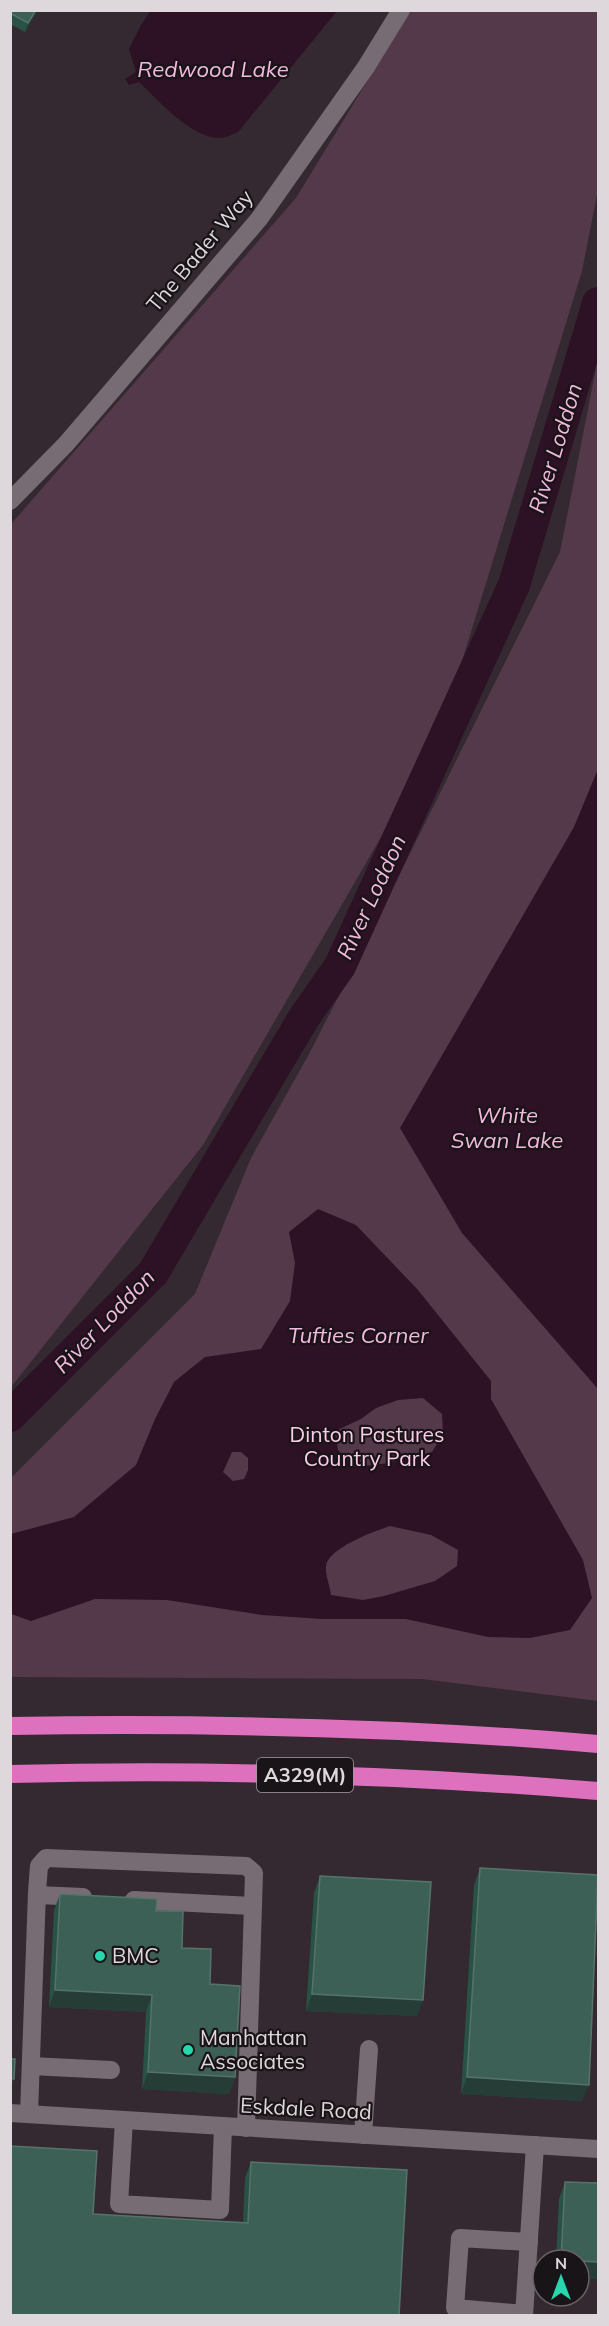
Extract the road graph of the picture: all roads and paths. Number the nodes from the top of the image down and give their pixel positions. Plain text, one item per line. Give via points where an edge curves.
1 (400, 10) edge
2 (10, 501) edge
3 (10, 1726) edge
4 (598, 1744) edge
5 (10, 1775) edge
6 (598, 1791) edge
7 (37, 1895) junction
8 (97, 1898) edge
9 (121, 1899) edge
10 (252, 1906) junction
11 (369, 2049) dead end
12 (31, 2066) junction
13 (111, 2070) dead end
14 (10, 2113) edge
15 (29, 2114) junction
16 (124, 2120) junction
17 (223, 2126) junction
18 (246, 2128) junction
19 (363, 2135) junction
20 (535, 2145) junction
21 (598, 2149) edge
22 (529, 2242) junction
23 (524, 2315) edge

1 - 2 street, The Bader Way via 366,67 259,219 66,444
3 - 4 highway, A329(M) via 326,1728
5 - 6 highway, A329(M) via 326,1775
7 - 8 street
7 - 10 street via 39,1866 46,1858 246,1866 254,1873
7 - 12 street
9 - 10 street
10 - 18 street
11 - 19 street
12 - 13 street
12 - 15 street
14 - 15 street, Eskdale Road
15 - 16 street, Eskdale Road
16 - 17 street, Eskdale Road
16 - 17 street via 119,2204 220,2210
17 - 18 street, Eskdale Road
18 - 19 street, Eskdale Road
19 - 20 street, Eskdale Road
20 - 21 street, Eskdale Road
20 - 22 street
22 - 23 street
22 - 23 street via 460,2238 454,2308

